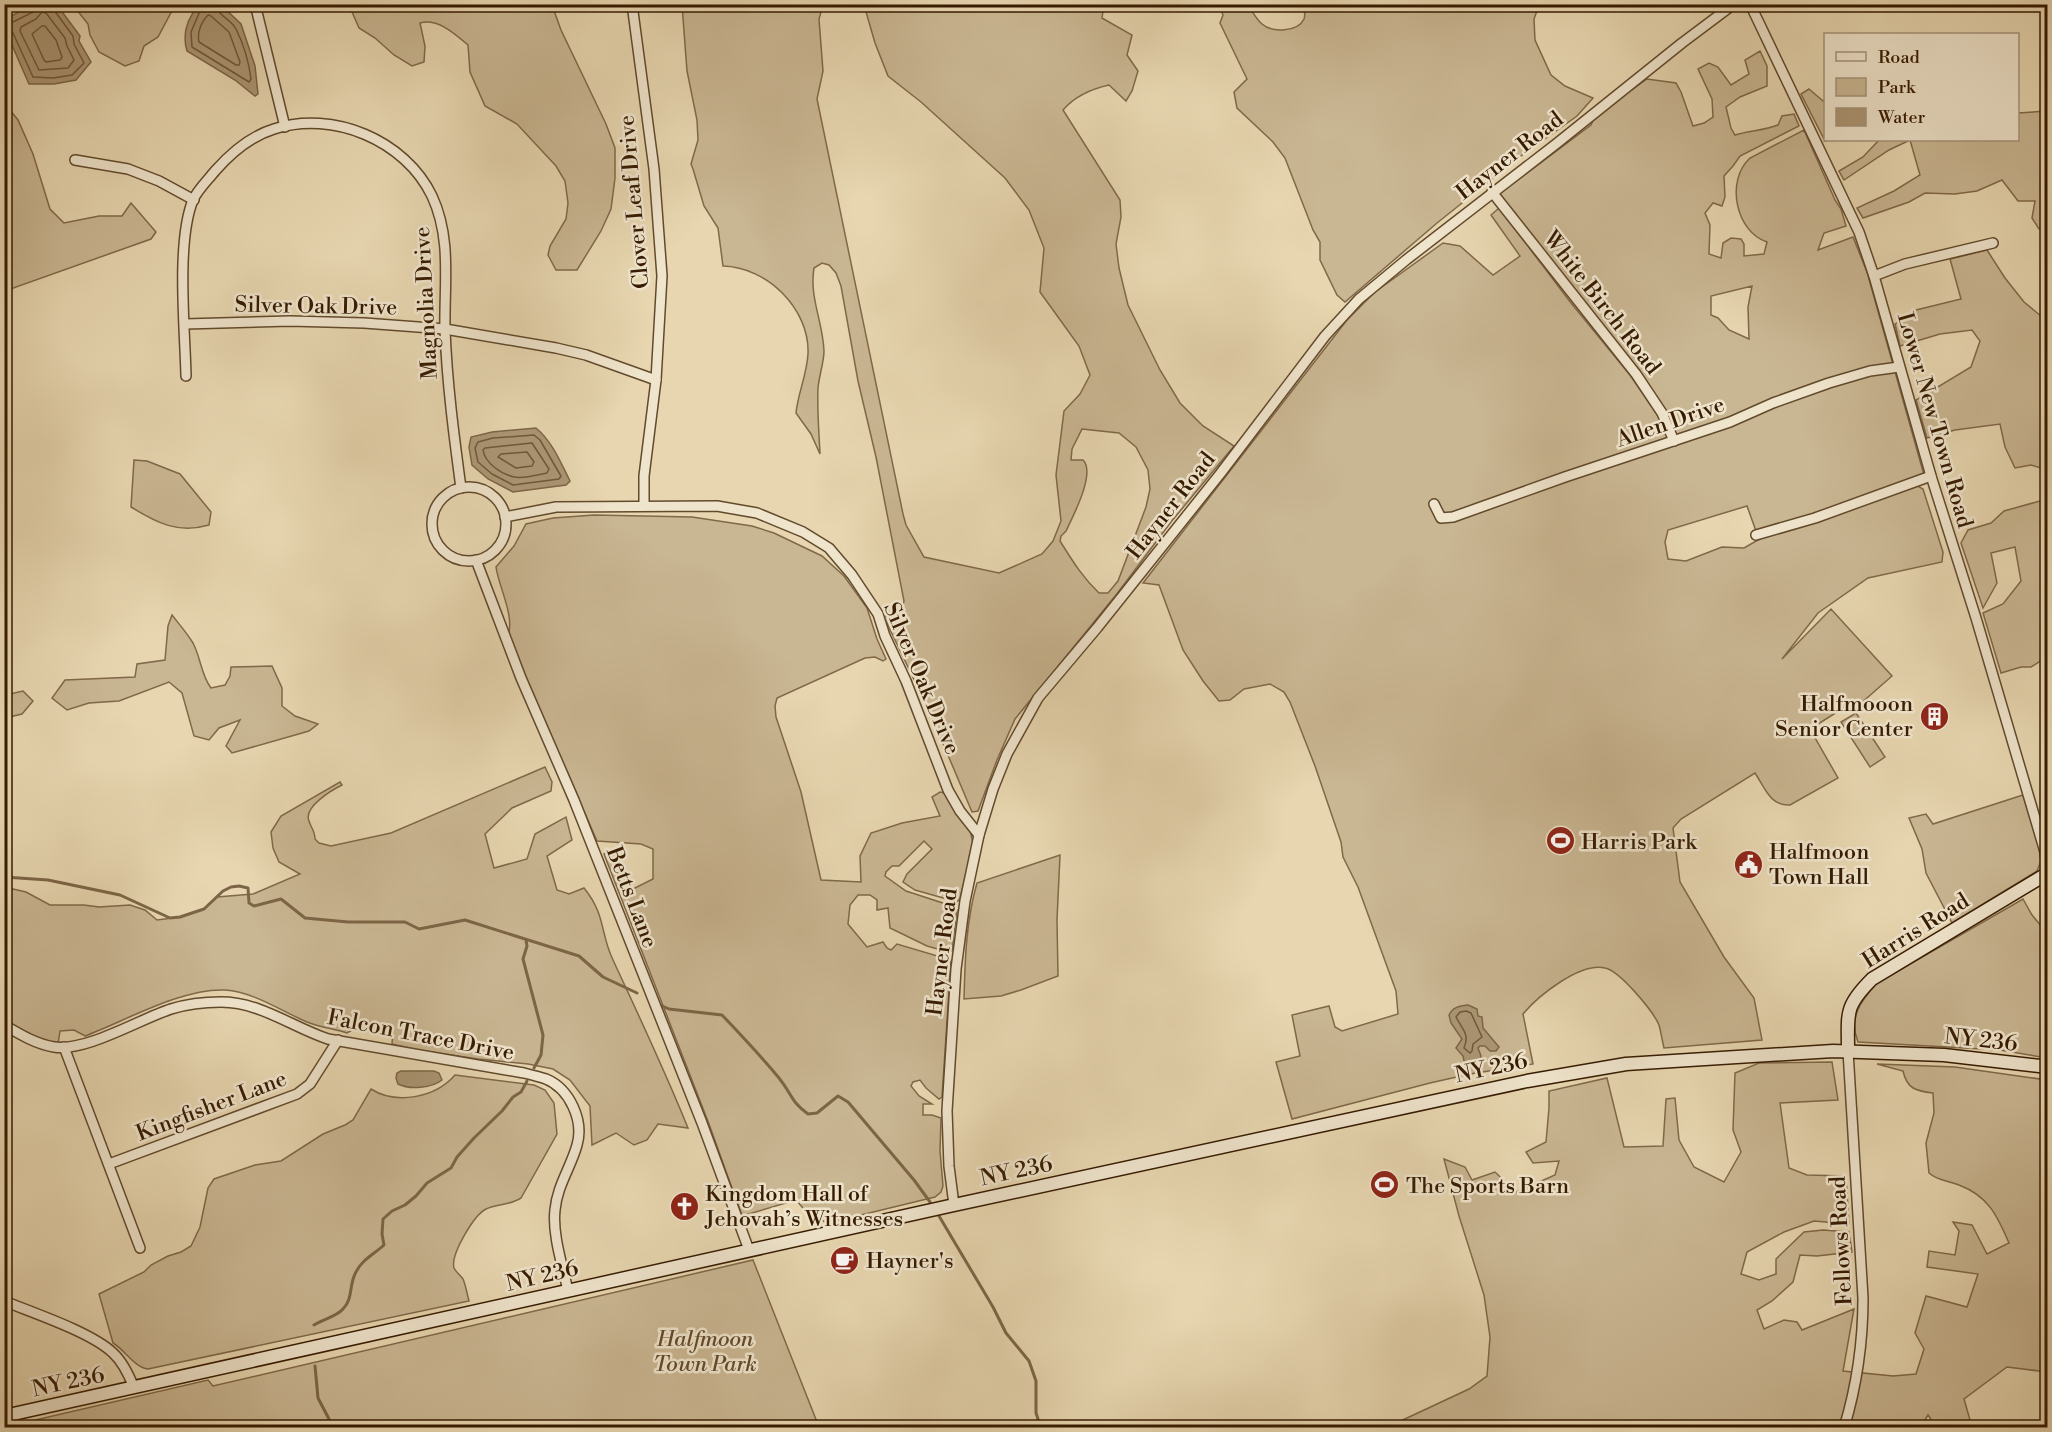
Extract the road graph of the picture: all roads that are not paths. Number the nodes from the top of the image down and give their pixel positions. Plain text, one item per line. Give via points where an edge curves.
1 (255, 4) edge
2 (632, 4) edge
3 (1734, 4) edge
4 (1750, 4) edge
5 (285, 127) junction
6 (75, 160) dead end
7 (1492, 192) junction
8 (194, 200) junction
9 (1993, 243) dead end
10 (1874, 276) junction
11 (185, 324) junction
12 (445, 329) junction
13 (1899, 367) junction
14 (186, 376) dead end
15 (656, 380) junction
16 (1674, 441) junction
17 (1931, 476) junction
18 (461, 488) junction
19 (1434, 504) dead end
20 (644, 505) junction
21 (505, 517) junction
22 (1756, 535) dead end
23 (476, 560) junction
24 (979, 836) junction
25 (2048, 862) edge
26 (2048, 873) edge
27 (4, 1025) edge
28 (338, 1040) junction
29 (64, 1047) junction
30 (1848, 1051) junction
31 (2048, 1067) edge
32 (109, 1164) junction
33 (954, 1205) junction
34 (140, 1248) dead end
35 (749, 1250) junction
36 (568, 1291) junction
37 (4, 1300) edge
38 (134, 1388) junction
39 (4, 1416) edge
40 (1844, 1428) edge

1 - 5 street
2 - 15 street, Clover Leaf Drive via 654,169 662,276
3 - 7 street, Hayner Road
4 - 10 street, Lower New Town Road via 1859,232
5 - 8 street, Magnolia Drive via 241,147 224,161
5 - 12 street, Magnolia Drive via 340,125 397,152 417,172 441,218
6 - 8 street via 128,169
7 - 16 street, White Birch Road via 1636,374 1662,413
7 - 24 street, Hayner Road via 1359,299 1325,336 1098,628 1038,698 1007,754
8 - 11 street, Magnolia Drive via 185,233
9 - 10 street via 1905,264
10 - 13 street, Lower New Town Road
11 - 12 street, Silver Oak Drive via 290,321
11 - 14 street, Magnolia Drive
12 - 15 street, Silver Oak Drive via 576,353
12 - 18 street, Magnolia Drive
13 - 16 street, Allen Drive via 1829,383
13 - 17 street, Lower New Town Road
15 - 20 street, Clover Leaf Drive
16 - 19 street, Allen Drive via 1454,517 1441,518
17 - 22 street
17 - 25 street, Lower New Town Road
18 - 21 street via 486,492 495,498
18 - 23 street via 438,503 433,534 446,553 466,561
20 - 21 street, Silver Oak Drive via 556,507
20 - 24 street, Silver Oak Drive via 717,506 757,513 803,532 829,548 878,614 948,790
21 - 23 street via 502,539 496,548
23 - 35 street, Betts Lane via 702,1123
24 - 33 street, Hayner Road via 956,969 947,1111
26 - 30 main road, Harris Road via 1872,979 1856,995 1847,1019
27 - 29 street, Falcon Trace Drive via 36,1043
28 - 29 street, Falcon Trace Drive via 305,1031 241,1003 220,1002 171,1009 81,1045
28 - 32 street, Kingfisher Lane via 310,1084 297,1094
28 - 36 street, Falcon Trace Drive via 524,1073 548,1080 563,1092 573,1104 579,1129 578,1144 555,1209
29 - 32 street
30 - 31 main road, NY 236 / NY 236 via 1944,1055
30 - 33 main road, NY 236 / NY 236 via 1626,1064 1527,1081
30 - 40 street, Fellows Road via 1863,1298 1859,1365
32 - 34 street
33 - 35 main road, NY 236 / NY 236
35 - 36 main road, NY 236 / NY 236
36 - 38 main road, NY 236 / NY 236
37 - 38 street via 102,1344 118,1358
38 - 39 main road, NY 236 / NY 236

